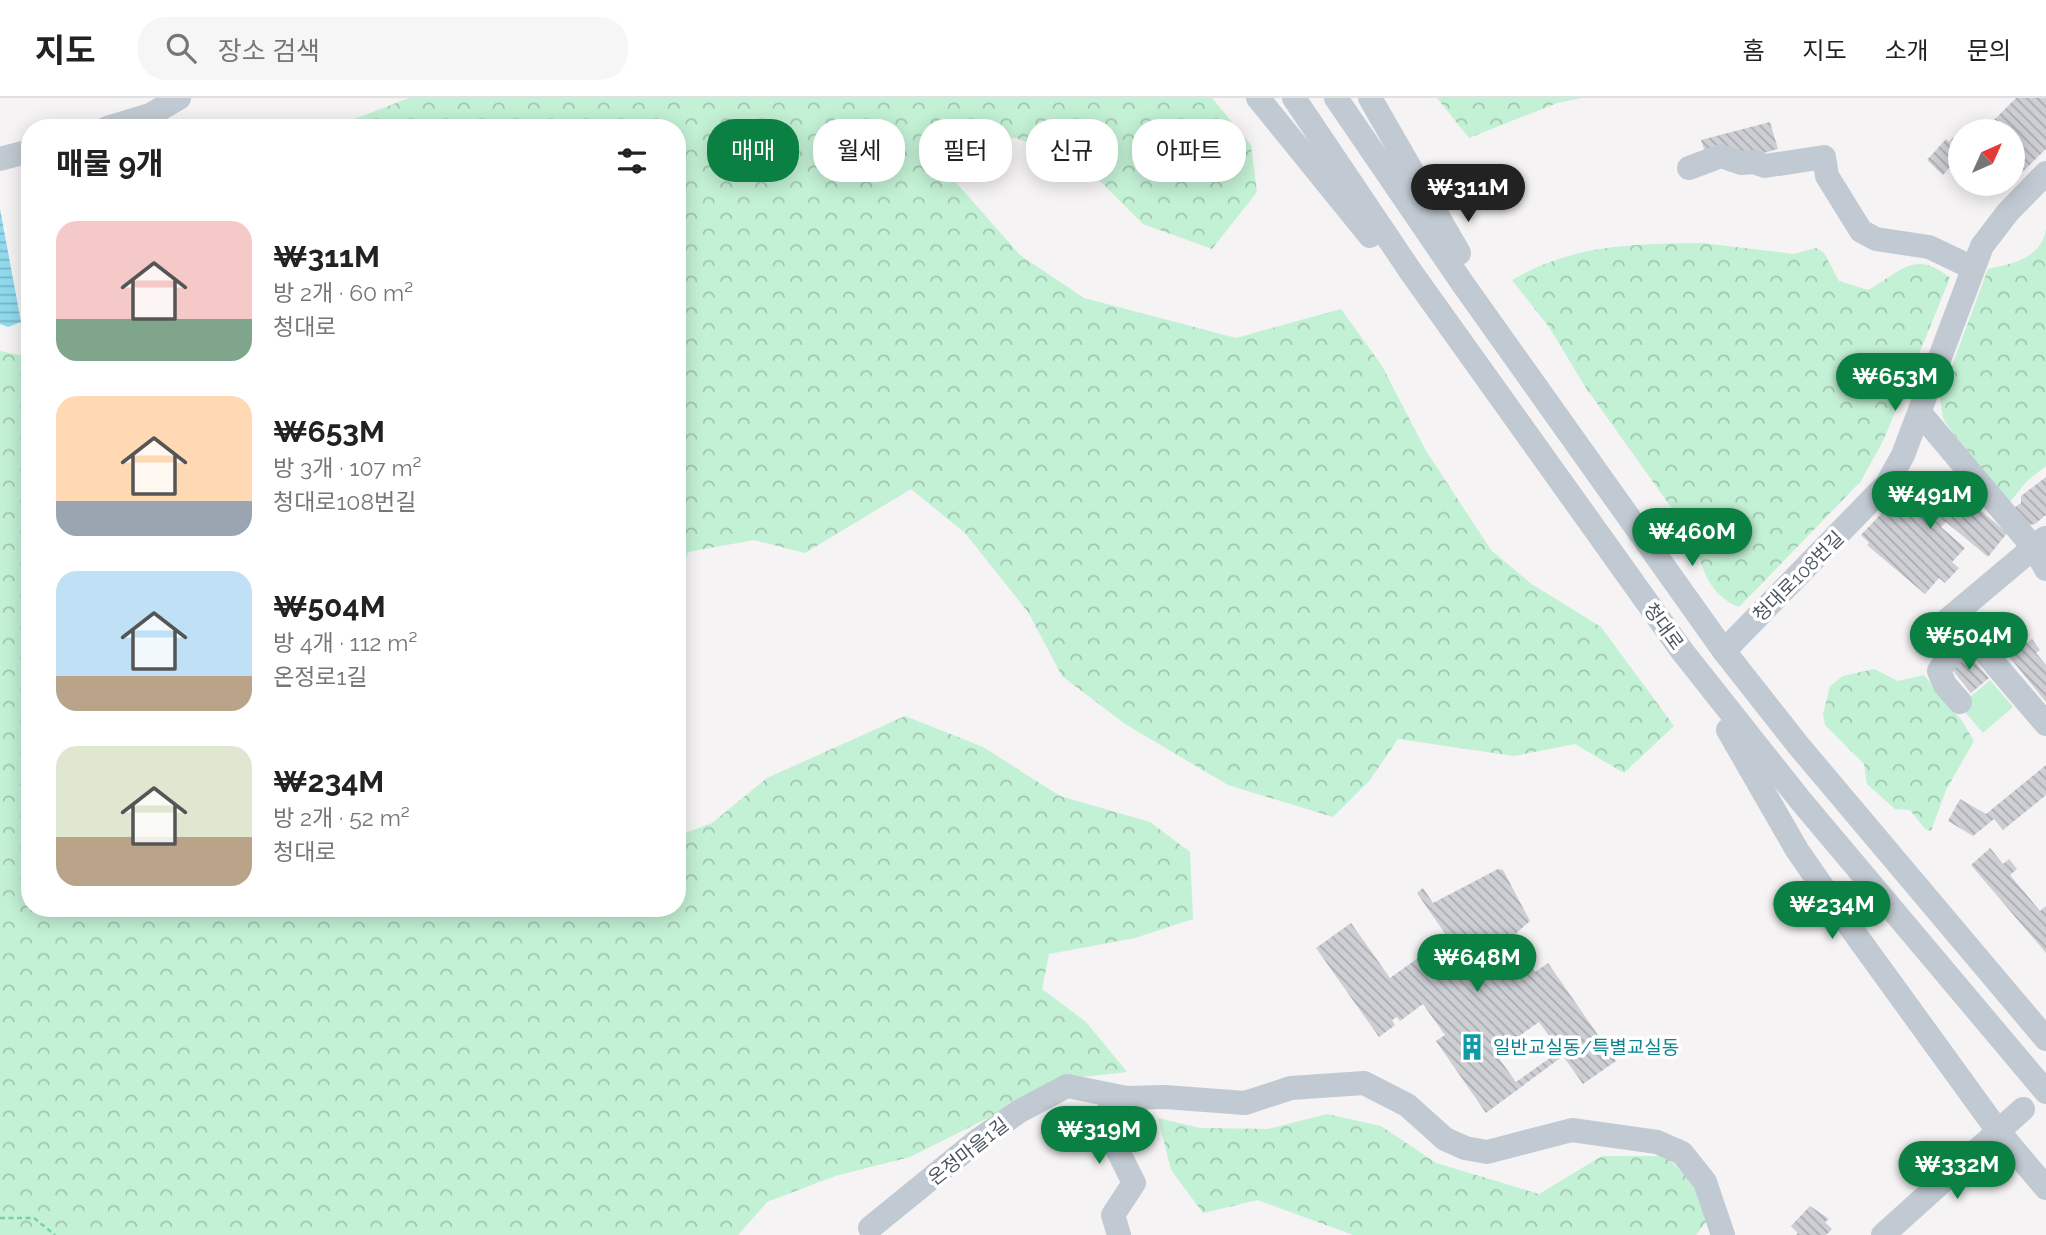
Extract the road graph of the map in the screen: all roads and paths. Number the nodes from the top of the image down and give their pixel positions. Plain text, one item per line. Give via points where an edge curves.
1 (179, 98) edge
2 (1258, 98) edge
3 (1294, 98) edge
4 (1336, 98) edge
5 (1370, 98) edge
6 (137, 119) edge
7 (21, 153) edge
8 (0, 159) edge
9 (1689, 168) dead end
10 (2046, 173) edge
11 (1973, 268) junction
12 (1527, 372) junction
13 (1494, 387) junction
14 (1920, 413) junction
15 (2040, 543) edge
16 (2046, 569) edge
17 (1972, 637) junction
18 (1682, 651) junction
19 (1724, 651) junction
20 (1960, 702) dead end
21 (2046, 724) edge
22 (2046, 1039) edge
23 (2046, 1092) edge
24 (1114, 1096) junction
25 (2023, 1109) dead end
26 (1998, 1130) junction
27 (2046, 1188) edge
28 (0, 1219) edge
29 (870, 1228) dead end
30 (55, 1235) edge
31 (1119, 1235) edge
32 (1723, 1235) edge
33 (1883, 1235) edge

1 - 6 street
2 - 13 street
3 - 13 street, 청대로
4 - 12 street, 청대로
5 - 12 street
7 - 8 street
9 - 11 street via 1721,156 1765,166 1824,157 1828,176 1861,231 1876,239 1929,247
10 - 11 street, 청대로108번길 via 1990,235
11 - 14 street, 청대로108번길
12 - 19 street, 청대로
13 - 18 street, 청대로
14 - 15 street
14 - 19 street, 청대로108번길 via 1881,492
15 - 16 street
15 - 17 street via 1946,622
17 - 20 street via 1939,671
17 - 21 street
18 - 23 street, 청대로 via 1801,801
18 - 26 street via 1797,850
19 - 22 street, 청대로 via 1813,764
24 - 29 street, 온정마을1길 via 1067,1086 1020,1111
24 - 31 street via 1104,1123 1134,1183 1113,1215
24 - 32 street, 온정마을1길 via 1245,1103 1291,1088 1364,1083 1407,1105 1445,1139 1465,1148 1487,1152 1572,1130 1657,1142 1682,1153 1705,1182
25 - 26 street
26 - 27 street
26 - 33 street
28 - 30 path via 34,1218

